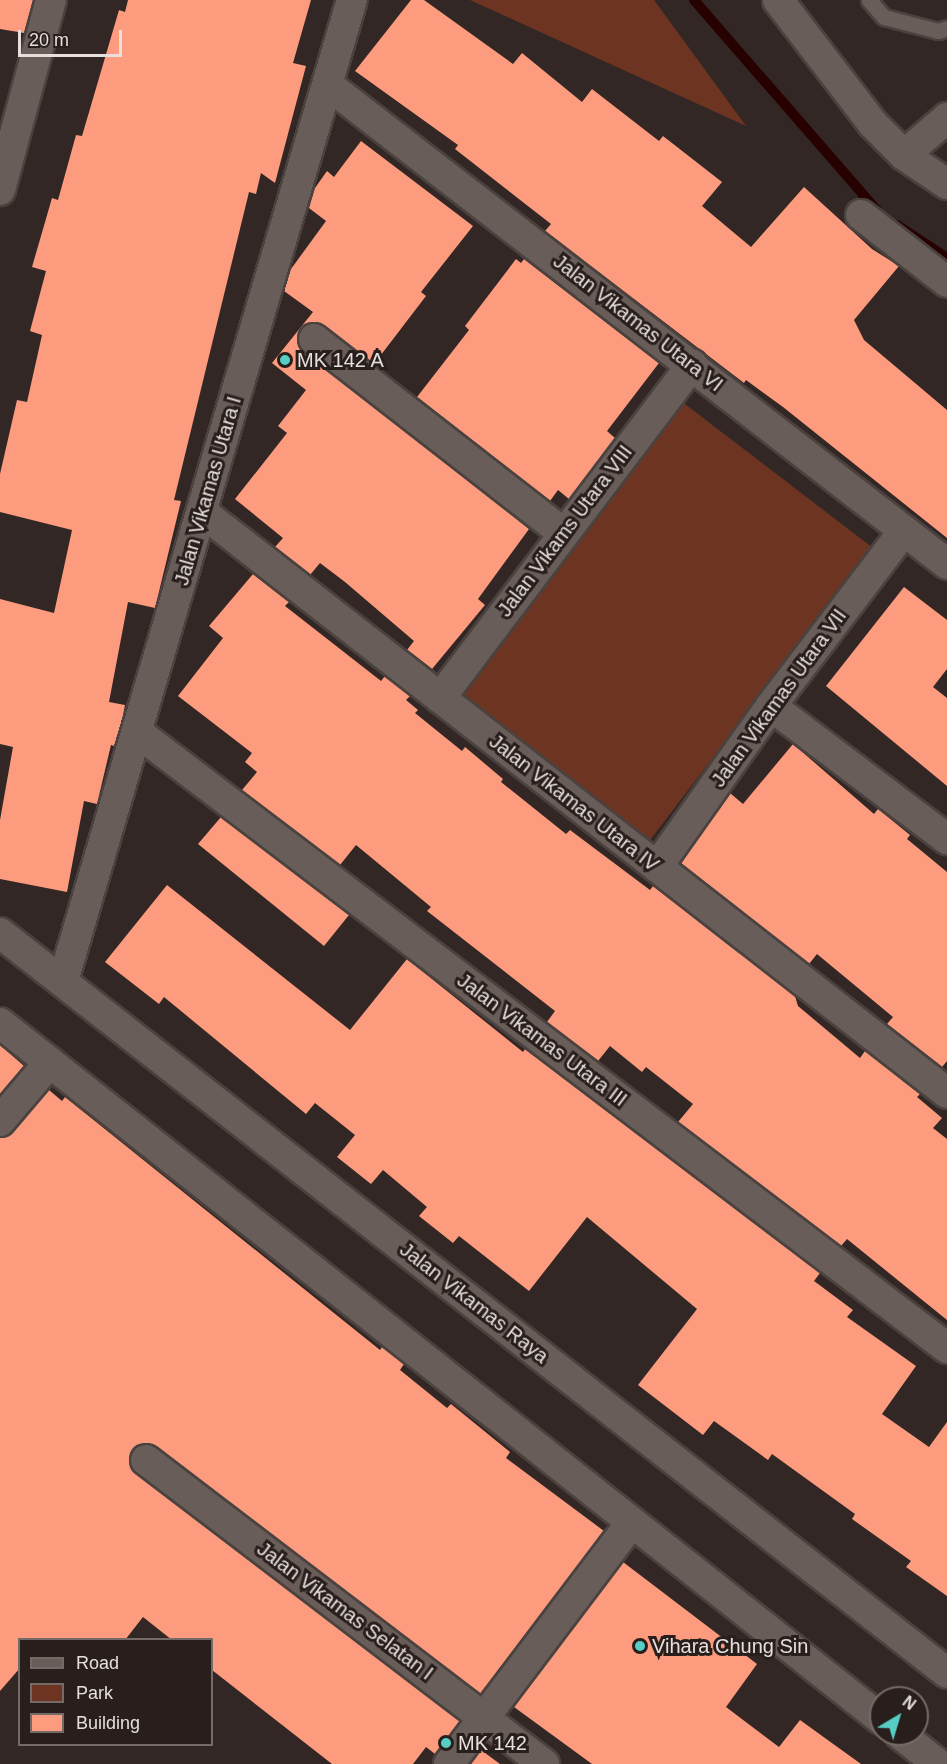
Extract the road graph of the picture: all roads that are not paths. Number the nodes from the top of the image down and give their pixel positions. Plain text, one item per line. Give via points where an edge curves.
1 (51, 0) edge
2 (352, 0) edge
3 (778, 0) edge
4 (869, 0) edge
5 (947, 28) edge
6 (328, 85) junction
7 (947, 118) edge
8 (904, 155) junction
9 (947, 184) edge
10 (0, 190) edge
11 (861, 215) dead end
12 (947, 282) edge
13 (314, 339) dead end
14 (692, 365) junction
15 (202, 512) junction
16 (904, 531) junction
17 (563, 532) junction
18 (947, 564) edge
19 (440, 698) junction
20 (771, 706) junction
21 (137, 732) junction
22 (947, 839) edge
23 (657, 867) junction
24 (0, 933) edge
25 (63, 981) junction
26 (0, 1023) edge
27 (50, 1062) junction
28 (947, 1093) edge
29 (0, 1121) edge
30 (947, 1348) edge
31 (146, 1460) dead end
32 (632, 1522) junction
33 (947, 1673) edge
34 (869, 1710) edge
35 (486, 1717) junction
36 (915, 1746) edge
37 (449, 1764) edge
38 (544, 1764) edge
39 (938, 1764) edge

1 - 10 street
2 - 6 street, Jalan Vikamas Utara I
3 - 8 street via 848,93
4 - 5 lane via 884,16 938,31
6 - 14 street, Jalan Vikamas Utara VI
6 - 15 street, Jalan Vikamas Utara I
7 - 8 street
8 - 9 street
11 - 12 street
13 - 17 street
14 - 16 street, Jalan Vikamas Utara VI
14 - 17 street, Jalan Vikams Utara VIII
15 - 19 street, Jalan Vikamas Utara IV
15 - 21 street, Jalan Vikamas Utara I
16 - 18 street, Jalan Vikamas Utara VI
16 - 20 street, Jalan Vikamas Utara VII
17 - 19 street, Jalan Vikams Utara VIII
19 - 23 street, Jalan Vikamas Utara IV
20 - 22 street
20 - 23 street, Jalan Vikamas Utara VII
21 - 25 street, Jalan Vikamas Utara I
21 - 30 street, Jalan Vikamas Utara III
23 - 28 street, Jalan Vikamas Utara IV
24 - 25 street, Jalan Vikamas Raya
25 - 33 street, Jalan Vikamas Raya
26 - 27 street
27 - 29 street
27 - 32 street
31 - 35 street, Jalan Vikamas Selatan I
32 - 34 street
32 - 35 street
35 - 37 street
35 - 38 street, Jalan Vikamas Selatan I
36 - 39 street

